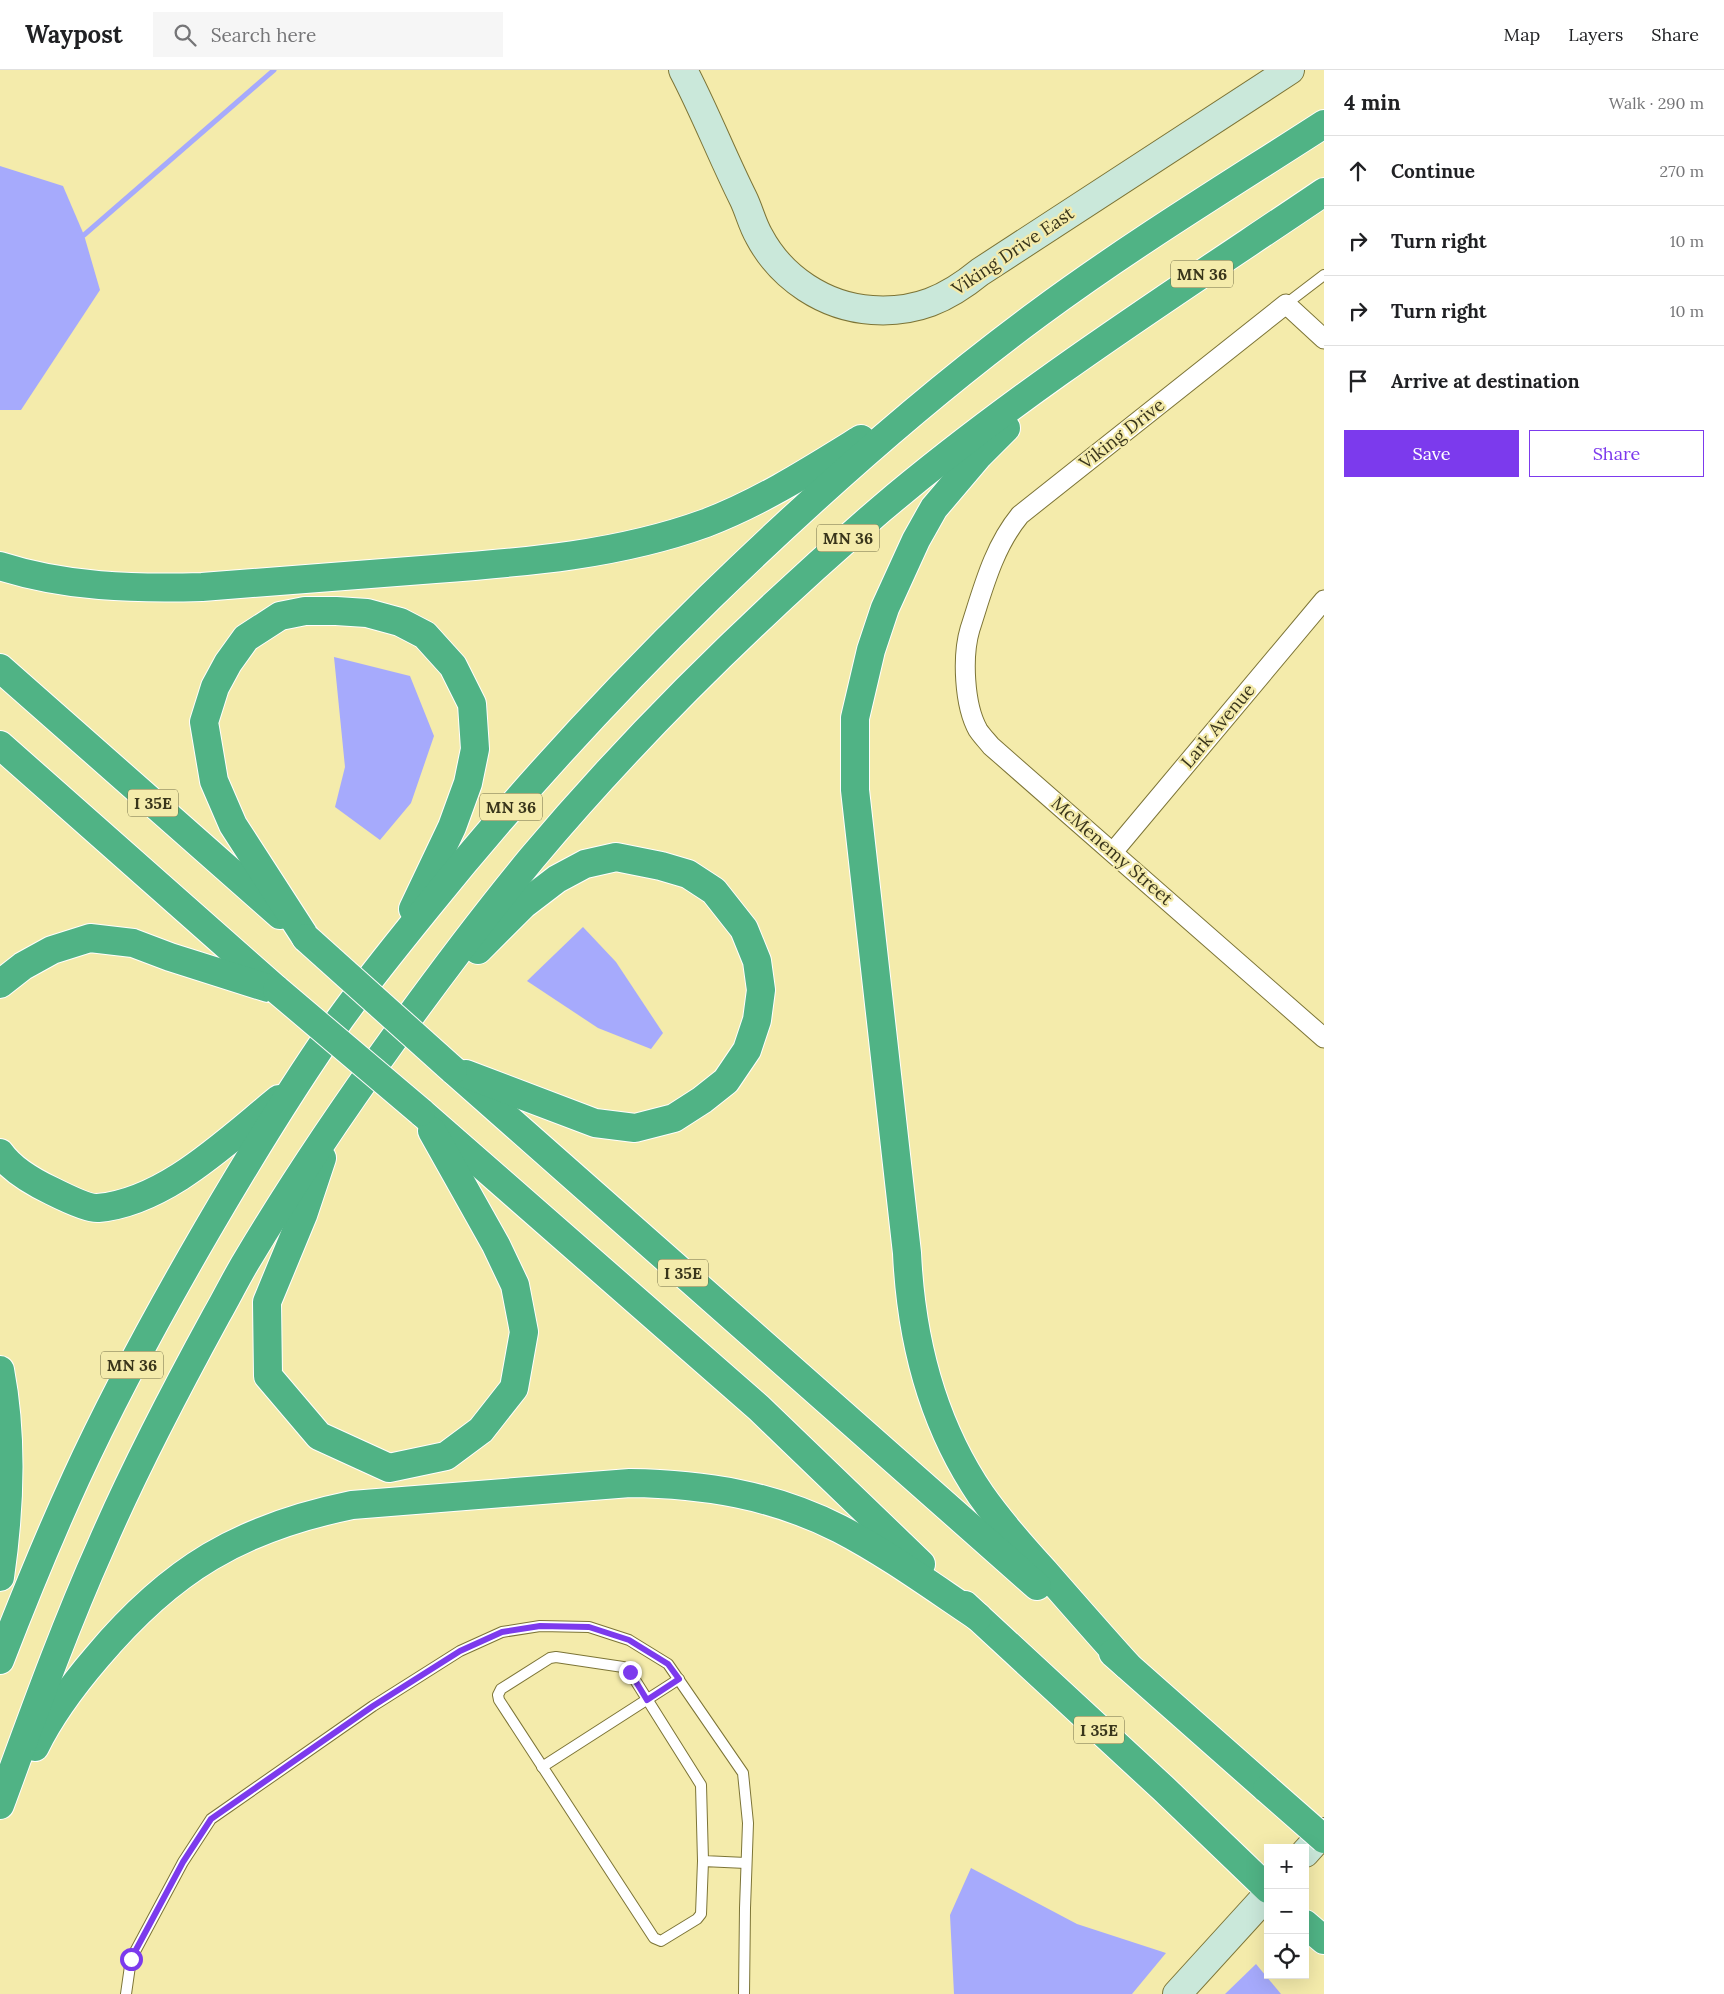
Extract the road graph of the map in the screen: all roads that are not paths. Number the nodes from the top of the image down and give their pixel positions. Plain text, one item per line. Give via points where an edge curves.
1 (683, 70) edge
2 (1290, 70) edge
3 (1324, 124) edge
4 (1324, 192) edge
5 (1324, 276) edge
6 (1286, 304) junction
7 (1324, 339) edge
8 (1079, 357) junction
9 (935, 394) junction
10 (0, 566) edge
11 (1324, 600) edge
12 (970, 629) joint
13 (0, 668) edge
14 (0, 745) edge
15 (1113, 852) junction
16 (306, 938) junction
17 (394, 949) junction
18 (0, 984) edge
19 (271, 987) junction
20 (424, 997) junction
21 (1324, 1038) edge
22 (458, 1073) junction
23 (296, 1086) junction
24 (426, 1118) junction
25 (334, 1121) junction
26 (0, 1153) edge
27 (0, 1370) edge
28 (0, 1576) edge
29 (978, 1617) junction
30 (0, 1660) edge
31 (1126, 1665) junction
32 (679, 1679) junction
33 (647, 1700) junction
34 (542, 1767) junction
35 (0, 1805) edge
36 (0, 1821) edge
37 (1324, 1832) edge
38 (1324, 1839) edge
39 (1309, 1849) edge
40 (703, 1861) junction
41 (746, 1863) junction
42 (1264, 1885) edge
43 (1264, 1898) edge
44 (126, 1994) edge
45 (744, 1994) edge
46 (1177, 1994) edge

1 - 2 street, Viking Drive East via 759,237 772,257 790,276 836,303 886,311 912,308 960,288
3 - 9 highway, MN 36 via 1105,265
4 - 8 highway, MN 36
5 - 6 lane, Viking Drive
6 - 7 street
6 - 12 street, Viking Drive via 1020,515 1008,529 994,557
8 - 20 highway, MN 36 via 954,450 883,508 814,568 684,692 592,789 534,857
8 - 31 highway via 979,455 934,508 916,540 871,650 855,718 855,790 905,1233 908,1289 924,1372 950,1440 981,1495 1009,1532
9 - 10 highway via 805,475 756,501 706,523 654,540 600,552 519,562 153,589 60,580
9 - 17 highway, MN 36 via 818,495 656,650 539,774
11 - 15 street, Lark Avenue
12 - 15 street, McMenemy Street via 966,683 978,730 991,746
13 - 16 highway, I 35E
14 - 19 highway, I 35E
15 - 21 street, McMenemy Street
16 - 17 highway via 233,825 214,781 204,722 215,687 246,638 280,616 305,611 367,613 400,622 425,635 453,666 472,704 475,749 468,783 452,827
16 - 22 highway, I 35E, bridge
17 - 23 highway, MN 36
18 - 19 highway via 52,950 90,938 133,942 170,957
19 - 24 highway, I 35E, bridge
20 - 22 highway via 480,948 522,905 557,879 585,864 616,857 688,874 714,891 744,929 758,960 761,990 757,1020 747,1050 726,1081 674,1118 634,1128 595,1123
20 - 25 highway, MN 36
22 - 31 highway, I 35E
23 - 26 highway via 192,1169 163,1187 132,1200 96,1208 62,1196 30,1181
23 - 30 highway, MN 36 via 238,1176 142,1347 77,1476
24 - 25 highway via 512,1277 524,1332 514,1388 481,1430 446,1456 389,1468 319,1436 268,1376 267,1302 303,1215
24 - 29 highway, I 35E via 759,1408
25 - 35 highway, MN 36 via 245,1263 147,1448 62,1638
27 - 28 highway via 8,1446 8,1505
29 - 36 highway via 839,1528 763,1499 719,1489 630,1483 382,1501 336,1508 278,1524 246,1537 174,1580 148,1602 123,1626 68,1691 42,1732
29 - 42 highway, I 35E
31 - 38 highway, I 35E, bridge
32 - 33 lane
32 - 41 lane via 743,1773 748,1823
32 - 44 lane via 668,1664 629,1640 589,1627 540,1626 502,1632 460,1651 373,1706 211,1819 183,1862 131,1959
33 - 34 lane
33 - 34 lane via 630,1672 623,1667 556,1657 501,1689 499,1700
33 - 40 lane via 701,1785
34 - 40 lane via 654,1938 661,1941 701,1914
37 - 39 street
40 - 41 lane
41 - 45 lane
43 - 46 street

